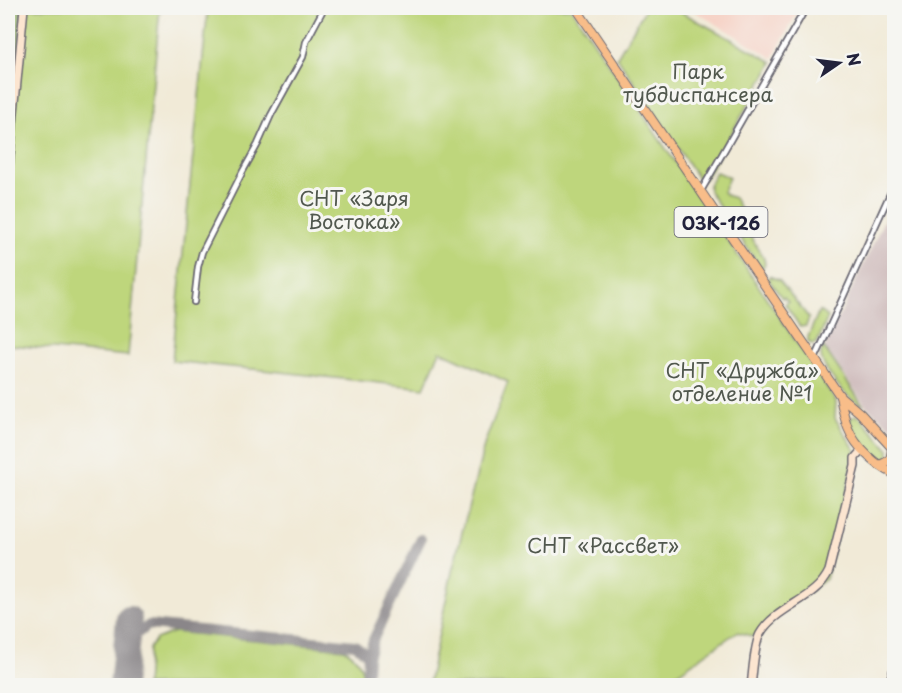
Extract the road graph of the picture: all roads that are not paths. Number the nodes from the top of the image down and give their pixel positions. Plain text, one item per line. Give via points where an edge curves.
1 (24, 8) edge
2 (324, 8) edge
3 (576, 8) edge
4 (806, 8) edge
5 (8, 176) edge
6 (894, 185) edge
7 (701, 191) junction
8 (194, 302) dead end
9 (814, 359) junction
10 (840, 396) junction
11 (860, 412) junction
12 (846, 422) junction
13 (893, 449) edge
14 (862, 450) junction
15 (879, 465) junction
16 (894, 474) edge
17 (751, 686) edge

1 - 5 street
2 - 8 street via 306,42 303,57 202,252
3 - 7 main road, 03К-126
4 - 7 street
6 - 9 street
7 - 9 main road, 03К-126
9 - 10 main road, 03К-126
10 - 11 main road, 03К-126
10 - 12 main road, 03К-126
11 - 12 main road
11 - 13 main road, 03К-126
12 - 14 main road, 03К-126
13 - 15 main road, 03К-126 via 891,458
14 - 15 main road, 03К-126
14 - 17 street via 855,458 826,579 764,628 758,638
15 - 16 main road, 03К-126

